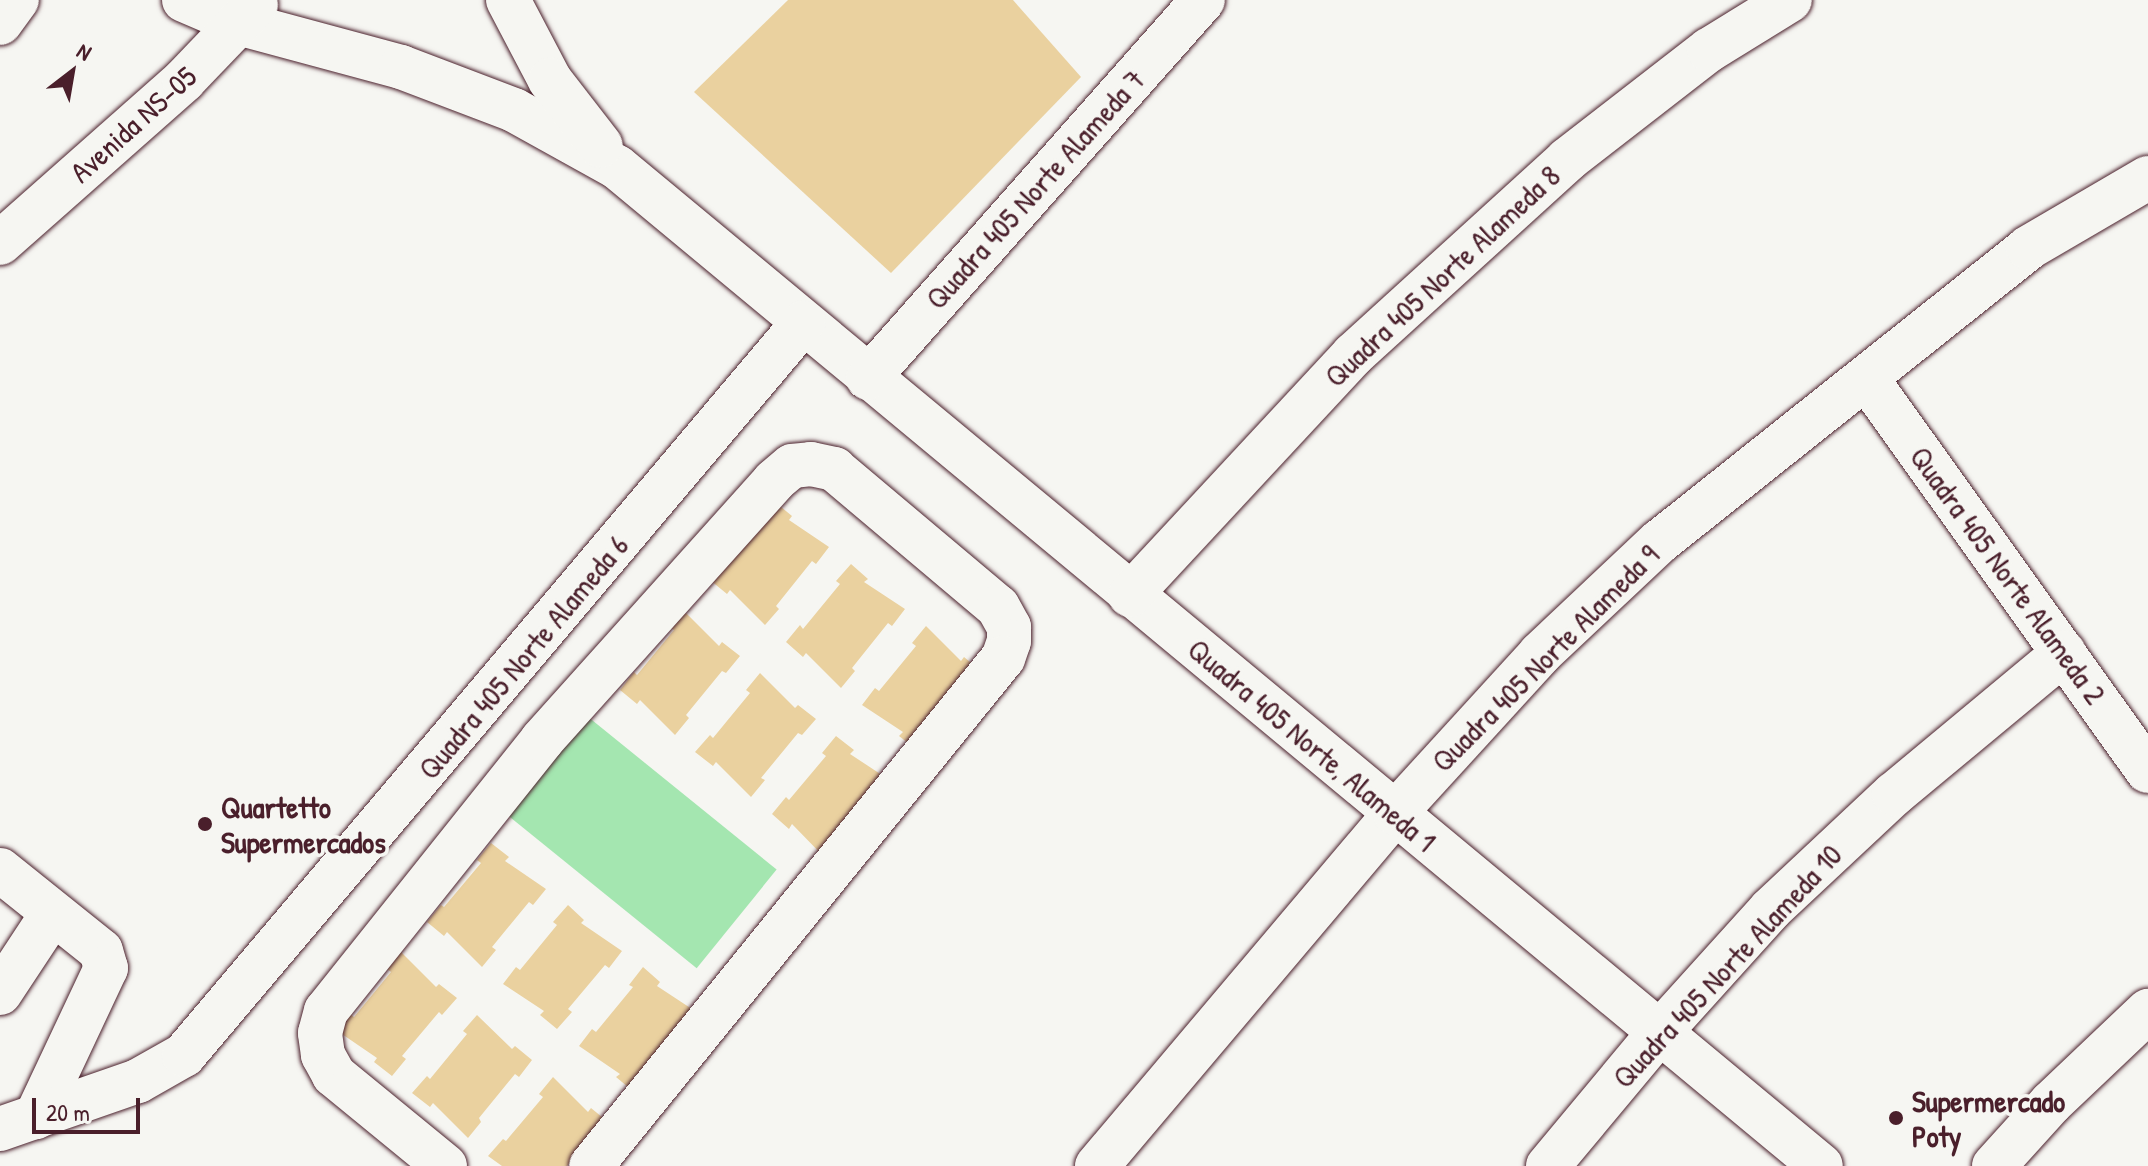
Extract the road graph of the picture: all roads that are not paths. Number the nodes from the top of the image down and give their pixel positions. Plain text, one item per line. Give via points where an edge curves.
1 (17, 0) edge
2 (184, 0) edge
3 (508, 0) edge
4 (1203, 0) edge
5 (1790, 0) edge
6 (249, 11) edge
7 (0, 23) edge
8 (617, 167) junction
9 (2148, 178) edge
10 (0, 243) edge
11 (803, 323) junction
12 (868, 378) junction
13 (1867, 379) junction
14 (1130, 595) junction
15 (2064, 653) junction
16 (490, 697) junction
17 (542, 740) junction
18 (2148, 771) edge
19 (1395, 813) junction
20 (0, 870) edge
21 (52, 914) junction
22 (0, 993) edge
23 (2148, 1011) edge
24 (1659, 1033) junction
25 (18, 1123) edge
26 (445, 1166) edge
27 (591, 1166) edge
28 (1097, 1166) edge
29 (1548, 1166) edge
30 (1821, 1166) edge
31 (1994, 1166) edge

1 - 7 street
2 - 6 street via 201,10
3 - 8 street via 550,80
4 - 12 street, Quadra 405 Norte Alameda 7
5 - 14 street, Quadra 405 Norte Alameda 8 via 1709,50 1567,160 1353,355
6 - 8 street via 536,120
6 - 10 street, Avenida NS-05 via 184,80
8 - 11 street, Quadra 405 Norte, Alameda 1
9 - 13 street, Quadra 405 Norte Alameda 9 via 2028,248
11 - 12 street, Quadra 405 Norte, Alameda 1
11 - 16 street, Quadra 405 Norte Alameda 6
12 - 14 street, Quadra 405 Norte, Alameda 1
13 - 15 street, Quadra 405 Norte Alameda 2
13 - 19 street, Quadra 405 Norte Alameda 9 via 1659,542 1540,654
14 - 19 street, Quadra 405 Norte, Alameda 1
15 - 18 street, Quadra 405 Norte Alameda 2
15 - 24 street, Quadra 405 Norte Alameda 10 via 1803,877
16 - 17 street
16 - 25 street, Quadra 405 Norte Alameda 6 via 184,1055 138,1081
17 - 26 street via 326,1011 320,1033 323,1055 334,1075
17 - 27 street via 792,466 834,469 998,607 1009,627 1003,658
19 - 24 street, Quadra 405 Norte, Alameda 1
19 - 28 street, Quadra 405 Norte Alameda 9
20 - 21 street
21 - 22 street
21 - 25 street via 101,951 106,968
23 - 31 street
24 - 29 street, Quadra 405 Norte Alameda 10
24 - 30 street, Quadra 405 Norte, Alameda 1

